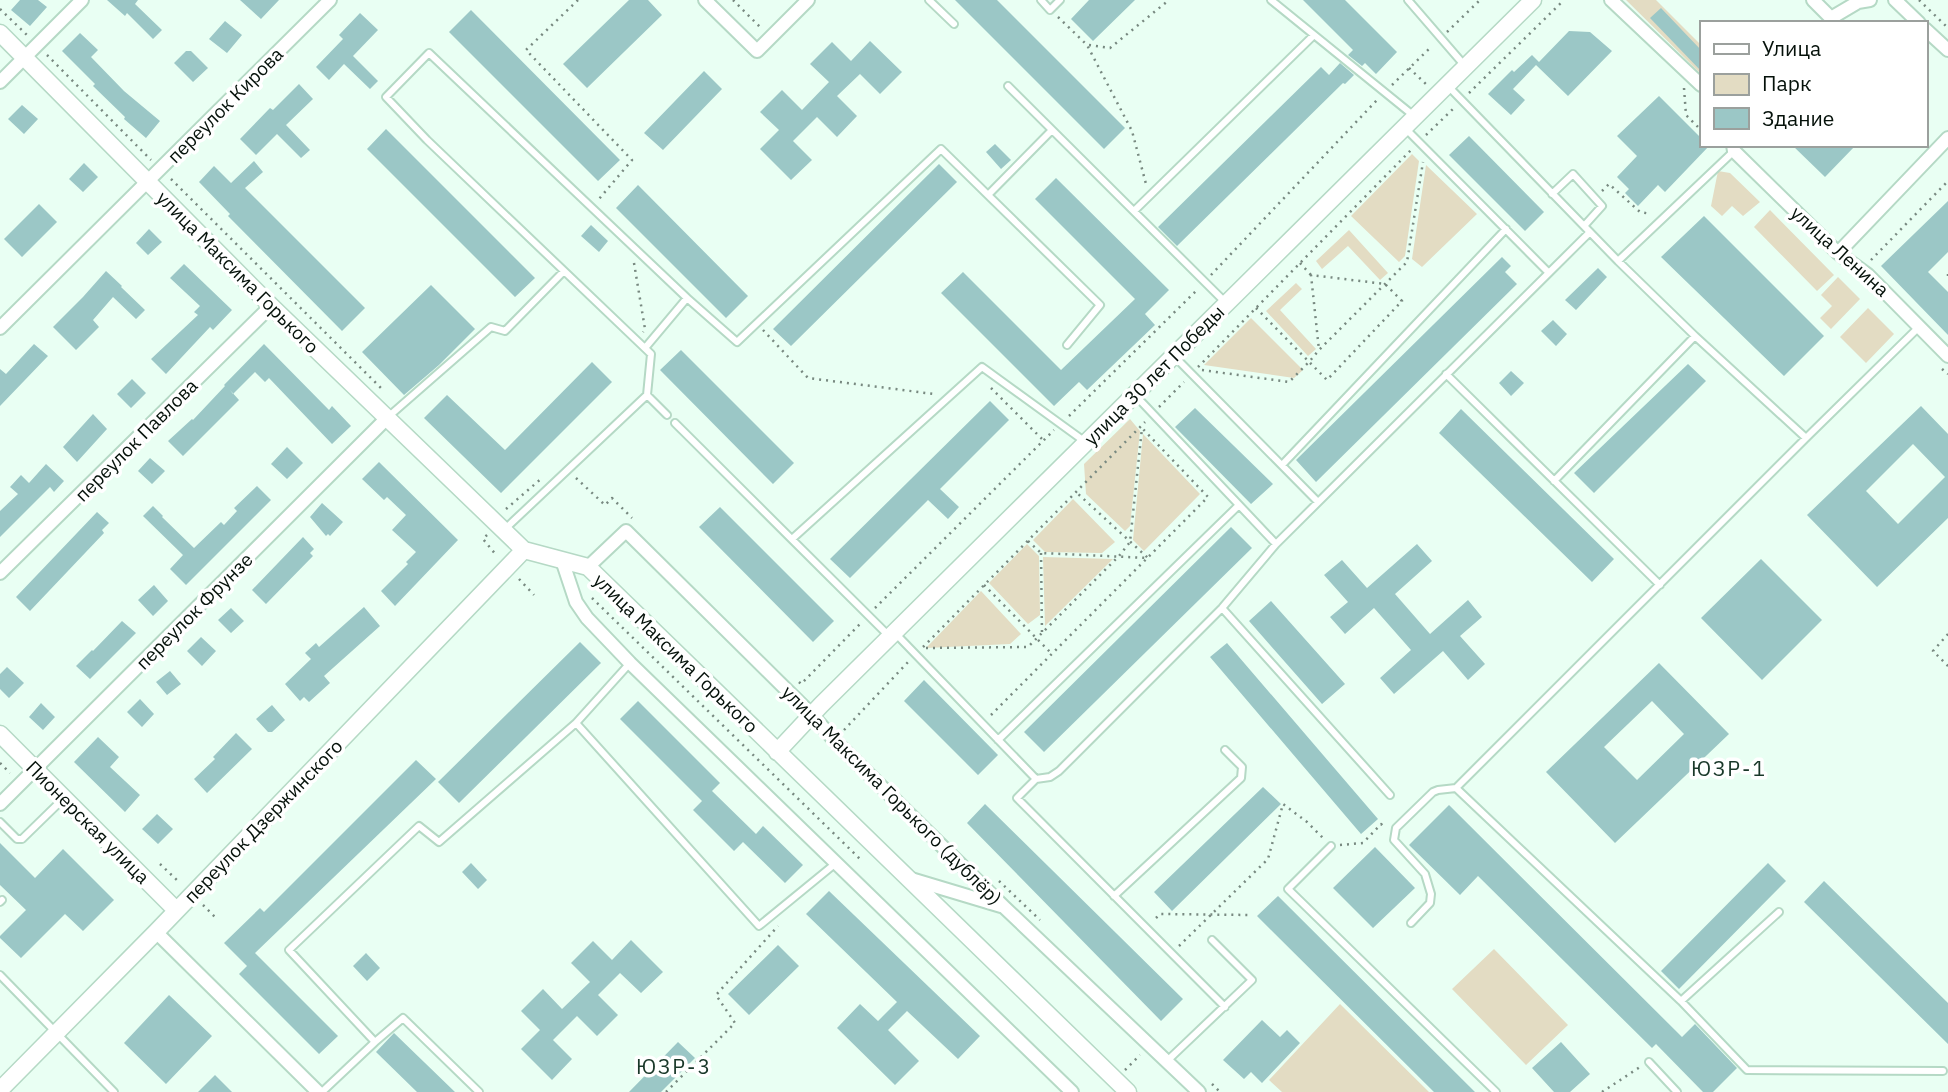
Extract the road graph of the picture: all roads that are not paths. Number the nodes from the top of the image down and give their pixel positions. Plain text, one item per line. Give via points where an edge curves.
1 (82, 0) edge
2 (330, 0) edge
3 (705, 0) edge
4 (808, 0) edge
5 (929, 0) edge
6 (1041, 0) edge
7 (1060, 0) edge
8 (1271, 0) edge
9 (1408, 0) edge
10 (1533, 0) edge
11 (1611, 0) edge
12 (1813, 0) edge
13 (1870, 0) edge
14 (1895, 0) edge
15 (1829, 20) edge
16 (1917, 21) edge
17 (954, 24) dead end
18 (1927, 31) edge
19 (0, 33) edge
20 (1314, 35) junction
21 (1948, 50) edge
22 (25, 58) junction
23 (1465, 66) junction
24 (0, 82) edge
25 (1447, 84) junction
26 (1700, 84) edge
27 (1007, 86) dead end
28 (1409, 121) junction
29 (1052, 130) junction
30 (1948, 138) edge
31 (1734, 148) edge
32 (148, 182) junction
33 (1552, 194) junction
34 (988, 195) junction
35 (1133, 211) junction
36 (1584, 226) junction
37 (1506, 229) junction
38 (1590, 232) junction
39 (1838, 253) junction
40 (1618, 261) junction
41 (564, 271) junction
42 (1548, 272) junction
43 (687, 298) junction
44 (1226, 304) junction
45 (271, 306) junction
46 (1920, 326) junction
47 (0, 328) edge
48 (1695, 336) junction
49 (1067, 345) dead end
50 (645, 348) junction
51 (1174, 356) junction
52 (1948, 356) edge
53 (1446, 374) junction
54 (1135, 394) junction
55 (647, 395) junction
56 (393, 412) junction
57 (667, 415) dead end
58 (675, 423) dead end
59 (1806, 438) junction
60 (1086, 442) junction
61 (1282, 465) junction
62 (1554, 481) junction
63 (1318, 502) junction
64 (1240, 505) junction
65 (503, 531) junction
66 (792, 539) junction
67 (1276, 544) junction
68 (524, 550) junction
69 (562, 560) junction
70 (588, 567) junction
71 (0, 573) edge
72 (1660, 584) junction
73 (1222, 608) junction
74 (892, 635) junction
75 (630, 663) junction
76 (813, 716) junction
77 (576, 723) junction
78 (0, 734) edge
79 (998, 740) junction
80 (1225, 750) dead end
81 (777, 752) junction
82 (35, 769) junction
83 (1036, 779) junction
84 (1456, 788) junction
85 (1390, 795) dead end
86 (64, 798) junction
87 (0, 804) edge
88 (0, 822) edge
89 (1331, 846) road end
90 (837, 864) junction
91 (907, 878) junction
92 (1114, 896) junction
93 (1004, 907) junction
94 (176, 910) junction
95 (1779, 912) dead end
96 (1410, 923) dead end
97 (156, 932) junction
98 (1212, 940) dead end
99 (0, 975) edge
100 (1681, 1000) junction
101 (1225, 1007) junction
102 (56, 1032) junction
103 (375, 1042) junction
104 (1167, 1061) junction
105 (1649, 1062) road end
106 (1943, 1071) dead end
107 (0, 1090) edge
108 (114, 1092) edge
109 (320, 1092) edge
110 (479, 1092) edge
111 (1072, 1092) edge
112 (1128, 1092) edge
113 (1199, 1092) edge
114 (1496, 1092) edge
115 (1677, 1092) edge

1 - 22 street
2 - 32 street, переулок Кирова
3 - 4 street via 757,51
5 - 17 lane
6 - 7 lane via 1050,10
8 - 20 lane
9 - 23 lane
10 - 23 street, улица 30 лет Победы
11 - 26 street
12 - 15 street
13 - 15 street via 1857,2
14 - 16 street
18 - 21 street
19 - 22 street, улица Максима Горького
20 - 28 lane via 1384,92
20 - 35 lane
22 - 24 street
22 - 32 street, улица Максима Горького
23 - 25 street, улица 30 лет Победы
25 - 28 street, улица 30 лет Победы
25 - 33 lane
27 - 29 lane
28 - 37 lane via 1419,142
28 - 44 street, улица 30 лет Победы
29 - 34 lane
29 - 35 lane
30 - 39 street
31 - 39 street, улица Ленина
31 - 40 lane
32 - 45 street, улица Максима Горького
32 - 47 street, переулок Кирова
33 - 36 lane
33 - 36 lane via 1573,174 1602,206
34 - 43 lane via 941,149 737,342
34 - 49 lane via 1100,305
35 - 44 lane
36 - 38 lane
37 - 42 lane
37 - 61 lane
38 - 40 lane
38 - 42 lane
39 - 46 street, улица Ленина via 1868,275
40 - 48 lane
41 - 43 lane via 386,97 429,53
41 - 50 lane
41 - 56 lane via 505,331 491,327
42 - 53 lane
43 - 50 lane
44 - 51 street, улица 30 лет Победы
45 - 56 street, улица Максима Горького
45 - 71 street, переулок Павлова
46 - 52 street, улица Ленина
46 - 59 lane
48 - 59 lane
48 - 62 lane
50 - 55 lane via 651,354
51 - 54 street, улица 30 лет Победы
51 - 61 lane
53 - 62 lane
53 - 63 lane
54 - 60 street, улица 30 лет Победы
54 - 64 lane
55 - 57 lane
55 - 65 lane
56 - 65 street, улица Максима Горького
56 - 82 street, переулок Фрунзе
58 - 66 lane
59 - 72 lane
60 - 66 lane via 982,367
60 - 74 street, улица 30 лет Победы
61 - 63 lane
62 - 72 lane
63 - 67 lane
64 - 67 lane
64 - 79 lane
65 - 68 street, улица Максима Горького
66 - 74 lane
67 - 73 lane
68 - 69 street, улица Максима Горького
68 - 94 street, переулок Дзержинского
69 - 70 street, улица Максима Горького
69 - 75 street via 576,603
70 - 76 street, улица Максима Горького (дублёр) via 626,531
70 - 81 street, улица Максима Горького
72 - 84 lane
73 - 83 lane via 1059,771
73 - 85 lane
74 - 76 street, улица 30 лет Победы
74 - 79 lane
75 - 77 lane
75 - 90 street
76 - 81 street, улица 30 лет Победы
76 - 93 street, улица Максима Горького (дублёр)
77 - 90 lane via 759,926
77 - 103 lane via 439,842 419,826 289,950
78 - 82 street, Пионерская улица
79 - 83 lane
80 - 92 lane via 1242,767 1241,778
81 - 91 street, улица Максима Горького
82 - 86 street, Пионерская улица
82 - 87 street, переулок Фрунзе
83 - 92 lane via 1017,798
84 - 96 lane via 1433,792 1396,828 1397,845 1425,874 1430,894 1430,903
84 - 100 lane
86 - 88 lane via 22,839
86 - 94 street, Пионерская улица
89 - 114 lane via 1288,888
90 - 111 street
91 - 93 street
91 - 112 street, улица Максима Горького
92 - 101 lane
93 - 104 street, улица Максима Горького (дублёр)
94 - 97 street, переулок Дзержинского
95 - 100 lane
97 - 102 street, переулок Дзержинского
97 - 109 street
98 - 101 lane via 1252,980
99 - 102 lane
100 - 106 lane via 1747,1070
101 - 104 lane
102 - 107 street, переулок Дзержинского
102 - 108 lane
103 - 109 lane
103 - 110 lane via 403,1018
104 - 113 street, улица Максима Горького (дублёр)
105 - 115 lane

